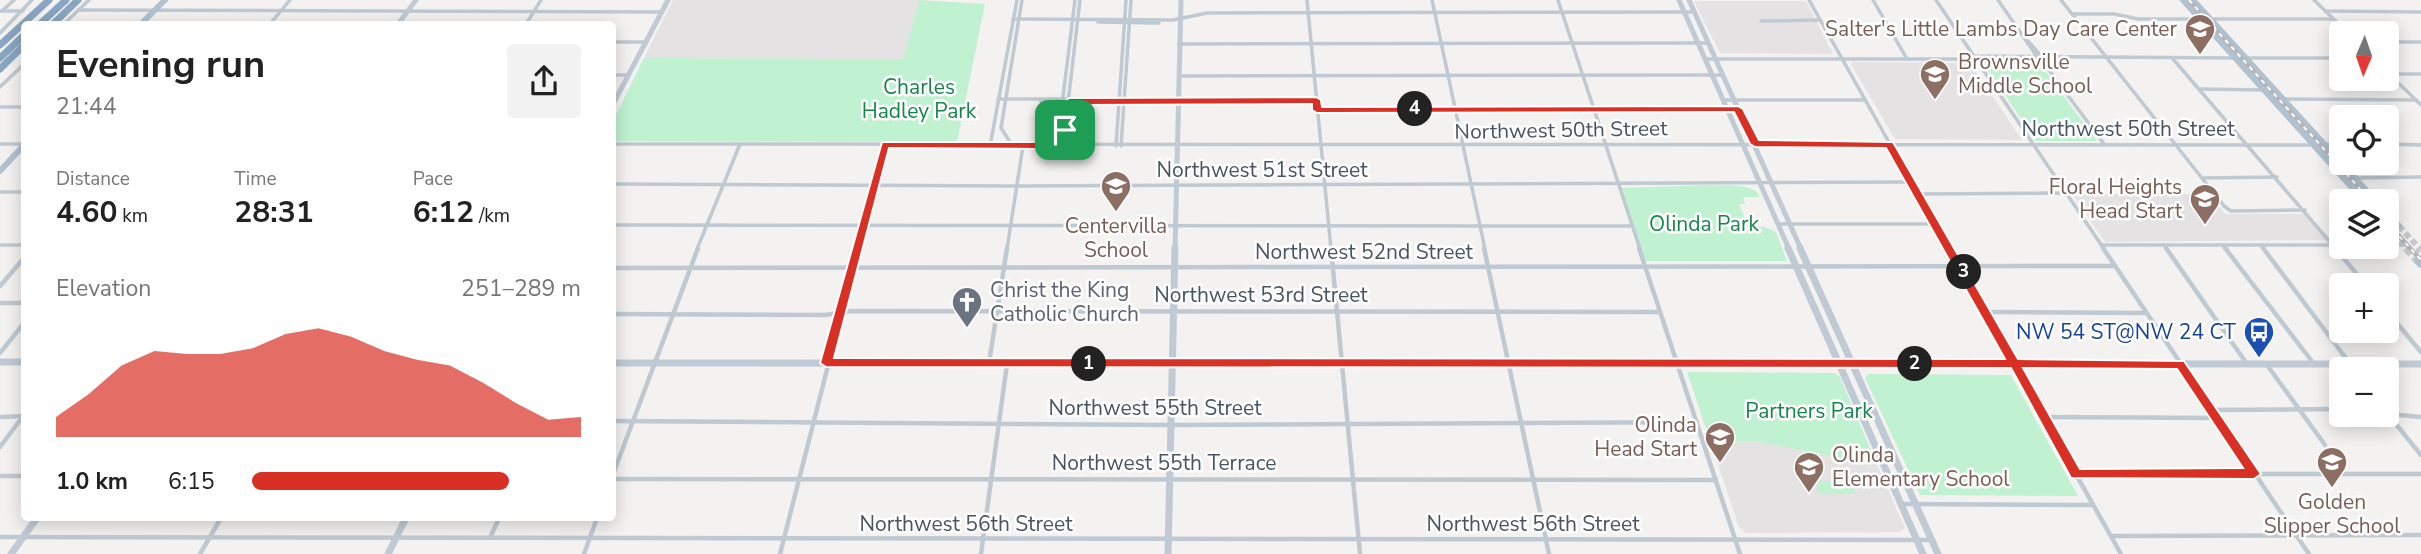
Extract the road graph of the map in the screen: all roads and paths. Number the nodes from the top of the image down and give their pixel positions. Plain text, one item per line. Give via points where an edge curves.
1 (15, 0) edge
2 (32, 0) edge
3 (47, 0) edge
4 (58, 0) edge
5 (69, 0) edge
6 (78, 0) edge
7 (89, 0) edge
8 (165, 0) edge
9 (290, 0) edge
10 (416, 0) edge
11 (541, 0) edge
12 (668, 0) edge
13 (1019, 0) edge
14 (1078, 0) edge
15 (1181, 0) edge
16 (1307, 0) edge
17 (1432, 0) edge
18 (1558, 0) edge
19 (1679, 0) edge
20 (1689, 0) edge
21 (1809, 0) edge
22 (1873, 0) edge
23 (1936, 0) edge
24 (1998, 0) edge
25 (2061, 0) edge
26 (2183, 0) edge
27 (2193, 0) edge
28 (2314, 0) edge
29 (1128, 1) edge
30 (1, 10) edge
31 (78, 10) junction
32 (23, 11) junction
33 (155, 11) junction
34 (282, 11) junction
35 (408, 11) junction
36 (2325, 11) junction
37 (534, 12) junction
38 (662, 12) junction
39 (1684, 12) junction
40 (1694, 12) junction
41 (2421, 12) edge
42 (1308, 13) junction
43 (1435, 13) junction
44 (1562, 13) junction
45 (2072, 14) junction
46 (2200, 19) junction
47 (2210, 19) junction
48 (2333, 19) joint
49 (1016, 20) junction
50 (1180, 20) junction
51 (1821, 20) junction
52 (26, 21) edge
53 (34, 21) edge
54 (40, 21) edge
55 (42, 21) edge
56 (49, 21) edge
57 (56, 21) edge
58 (67, 21) edge
59 (144, 21) edge
60 (273, 21) edge
61 (400, 21) edge
62 (528, 21) edge
63 (1076, 21) junction
64 (1127, 21) junction
65 (1761, 21) dead end
66 (21, 25) edge
67 (21, 32) edge
68 (0, 33) edge
69 (21, 42) edge
70 (21, 42) edge
71 (616, 42) edge
72 (646, 42) junction
73 (2399, 42) edge
74 (2421, 42) edge
75 (1311, 43) junction
76 (1441, 43) junction
77 (1572, 43) junction
78 (1698, 43) junction
79 (1709, 43) junction
80 (1179, 44) junction
81 (0, 45) edge
82 (0, 52) edge
83 (21, 55) edge
84 (2039, 56) junction
85 (2106, 56) junction
86 (1974, 58) junction
87 (2172, 58) junction
88 (2234, 58) junction
89 (2245, 58) junction
90 (2329, 58) edge
91 (1009, 59) junction
92 (1071, 59) junction
93 (1705, 59) junction
94 (1715, 59) junction
95 (1842, 59) junction
96 (1906, 59) junction
97 (0, 60) edge
98 (2046, 66) dead end
99 (21, 67) edge
100 (0, 69) edge
101 (16, 72) junction
102 (21, 73) edge
103 (2399, 73) edge
104 (2421, 74) edge
105 (616, 75) edge
106 (629, 75) junction
107 (1314, 75) junction
108 (1448, 75) junction
109 (1584, 75) junction
110 (1712, 75) junction
111 (1723, 75) junction
112 (0, 76) edge
113 (1179, 76) junction
114 (1001, 83) junction
115 (1008, 83) junction
116 (2399, 84) edge
117 (0, 88) edge
118 (2199, 89) junction
119 (2263, 90) junction
120 (616, 99) edge
121 (2272, 99) junction
122 (2283, 99) junction
123 (998, 100) junction
124 (1006, 100) junction
125 (1063, 100) junction
126 (1069, 100) junction
127 (1121, 100) junction
128 (1178, 100) junction
129 (1316, 100) junction
130 (1723, 100) junction
131 (1734, 100) junction
132 (1865, 100) junction
133 (2416, 100) junction
134 (2421, 105) edge
135 (0, 107) edge
136 (21, 107) edge
137 (1455, 109) junction
138 (1595, 109) junction
139 (1727, 109) junction
140 (1738, 109) junction
141 (1317, 110) junction
142 (994, 127) junction
143 (1001, 127) junction
144 (1062, 130) junction
145 (0, 144) edge
146 (616, 144) edge
147 (740, 144) junction
148 (885, 144) junction
149 (1742, 144) junction
150 (1755, 144) junction
151 (1889, 144) junction
152 (2399, 144) edge
153 (21, 145) edge
154 (2033, 145) junction
155 (2104, 145) junction
156 (2176, 145) junction
157 (2249, 145) junction
158 (2313, 145) junction
159 (2324, 145) junction
160 (2329, 145) edge
161 (2421, 145) edge
162 (990, 146) junction
163 (1013, 146) junction
164 (1023, 146) junction
165 (1039, 146) junction
166 (1063, 146) junction
167 (1119, 146) junction
168 (1177, 146) junction
169 (1320, 146) junction
170 (1607, 146) junction
171 (21, 148) edge
172 (1463, 148) junction
173 (0, 171) edge
174 (2277, 177) junction
175 (2421, 177) edge
176 (2201, 178) junction
177 (2354, 178) junction
178 (1911, 182) junction
179 (1759, 183) junction
180 (1773, 183) junction
181 (616, 184) edge
182 (874, 184) junction
183 (1618, 184) junction
184 (724, 185) junction
185 (1324, 185) junction
186 (1471, 185) junction
187 (1016, 186) junction
188 (1176, 186) junction
189 (2353, 189) edge
190 (2365, 189) edge
191 (0, 192) edge
192 (21, 192) edge
193 (2065, 193) junction
194 (1918, 194) junction
195 (2305, 210) junction
196 (1777, 224) junction
197 (1791, 224) junction
198 (1934, 224) junction
199 (616, 225) edge
200 (706, 225) junction
201 (1010, 225) junction
202 (1327, 226) junction
203 (1479, 226) junction
204 (1630, 226) junction
205 (864, 227) junction
206 (1175, 227) junction
207 (2329, 241) edge
208 (0, 245) edge
209 (21, 245) edge
210 (2101, 245) junction
211 (2163, 245) junction
212 (2223, 245) junction
213 (2261, 245) junction
214 (2329, 245) edge
215 (2399, 245) edge
216 (2404, 245) dead end
217 (2344, 259) edge
218 (21, 262) edge
219 (2115, 266) junction
220 (853, 267) junction
221 (1005, 267) junction
222 (1644, 267) junction
223 (1796, 267) junction
224 (1811, 267) junction
225 (1961, 267) junction
226 (616, 268) edge
227 (692, 268) junction
228 (1332, 268) junction
229 (1488, 268) junction
230 (1174, 269) junction
231 (2356, 273) edge
232 (0, 286) edge
233 (0, 303) edge
234 (21, 303) edge
235 (1336, 310) junction
236 (999, 311) junction
237 (1173, 311) junction
238 (1498, 311) junction
239 (1659, 312) junction
240 (1985, 312) junction
241 (840, 313) junction
242 (2146, 313) junction
243 (616, 314) edge
244 (674, 314) junction
245 (2399, 325) edge
246 (21, 327) edge
247 (2421, 352) edge
248 (0, 353) edge
249 (2345, 357) edge
250 (0, 362) edge
251 (21, 362) edge
252 (616, 363) edge
253 (655, 363) junction
254 (826, 363) junction
255 (989, 363) junction
256 (1007, 363) junction
257 (1677, 363) junction
258 (1172, 364) junction
259 (1509, 364) junction
260 (1853, 364) junction
261 (2014, 364) junction
262 (2180, 364) junction
263 (2247, 364) junction
264 (2266, 364) junction
265 (2315, 364) junction
266 (2421, 364) edge
267 (1341, 365) junction
268 (1840, 365) junction
269 (2329, 365) edge
270 (2399, 365) edge
271 (2300, 409) junction
272 (2329, 409) edge
273 (2211, 410) junction
274 (0, 416) edge
275 (21, 416) edge
276 (2044, 417) junction
277 (2399, 417) edge
278 (2421, 417) edge
279 (2217, 418) junction
280 (21, 420) edge
281 (616, 421) edge
282 (633, 421) junction
283 (813, 422) junction
284 (999, 422) junction
285 (1521, 422) junction
286 (1697, 422) junction
287 (1347, 423) junction
288 (1171, 425) junction
289 (2398, 427) edge
290 (2325, 445) dead end
291 (0, 447) edge
292 (2421, 455) edge
293 (616, 467) edge
294 (2076, 474) junction
295 (2254, 474) junction
296 (2421, 474) edge
297 (0, 476) edge
298 (21, 476) edge
299 (616, 478) edge
300 (799, 478) junction
301 (991, 478) junction
302 (1352, 479) junction
303 (1169, 480) junction
304 (1533, 480) junction
305 (1716, 480) junction
306 (1901, 504) junction
307 (1916, 505) junction
308 (2093, 505) junction
309 (35, 521) edge
310 (219, 521) edge
311 (405, 521) edge
312 (498, 521) edge
313 (596, 521) edge
314 (2111, 536) junction
315 (2296, 536) junction
316 (2421, 536) edge
317 (0, 537) edge
318 (23, 537) junction
319 (209, 538) junction
320 (490, 538) junction
321 (590, 538) junction
322 (396, 539) junction
323 (983, 539) junction
324 (1735, 539) junction
325 (783, 540) junction
326 (1168, 540) junction
327 (1358, 540) junction
328 (1546, 540) junction
329 (1917, 540) junction
330 (1932, 540) junction
331 (11, 554) edge
332 (200, 554) edge
333 (388, 554) edge
334 (584, 554) edge
335 (780, 554) edge
336 (981, 554) edge
337 (1168, 554) edge
338 (1360, 554) edge
339 (1549, 554) edge
340 (1740, 554) edge
341 (1923, 554) edge
342 (1938, 554) edge
343 (2121, 554) edge
344 (2309, 554) edge

1 - 30 street
2 - 32 street
3 - 52 highway
4 - 53 highway
4 - 54 highway
5 - 55 highway
5 - 56 highway
6 - 57 highway
7 - 31 street
8 - 33 main road
9 - 34 street
10 - 35 main road
11 - 37 street
12 - 38 main road
13 - 49 street
14 - 63 street
15 - 50 main road
16 - 42 street
17 - 43 street
18 - 44 street
19 - 39 main road
20 - 40 main road
21 - 51 street
22 - 96 street
23 - 86 street
24 - 84 street
25 - 45 street
26 - 46 main road
27 - 47 main road
28 - 36 street
29 - 64 street
30 - 32 street
31 - 33 street
31 - 58 street
32 - 68 street
33 - 34 street
33 - 59 main road
34 - 35 street
34 - 60 street
35 - 37 street
35 - 61 main road
36 - 41 street
36 - 48 street
37 - 38 street
37 - 62 street
38 - 72 main road
39 - 40 street
39 - 44 street
39 - 78 main road
40 - 79 main road
42 - 43 street
42 - 50 street via 1207,13
42 - 75 street
43 - 44 street
43 - 76 street
44 - 77 street
45 - 46 street
45 - 85 street
46 - 47 street
46 - 88 main road
47 - 48 street
47 - 89 main road
49 - 63 street
49 - 91 street
50 - 64 street
50 - 80 main road
51 - 65 street
51 - 95 street
63 - 64 street
63 - 92 street
64 - 127 street
66 - 81 highway
67 - 82 highway
69 - 97 highway
70 - 100 highway
71 - 72 street
72 - 106 main road
73 - 74 street
75 - 76 street
75 - 80 street
75 - 107 street
76 - 77 street
76 - 108 street
77 - 78 street
77 - 109 street
78 - 79 street
78 - 93 main road
79 - 94 main road
80 - 113 main road
83 - 112 highway
84 - 85 street
84 - 86 street
85 - 87 street
85 - 156 street
86 - 96 street
86 - 154 street
87 - 88 street
87 - 118 street
88 - 89 street
88 - 119 main road
89 - 90 street
89 - 122 main road
91 - 114 street
91 - 115 street
92 - 125 street
92 - 126 street
93 - 94 street
93 - 110 main road
94 - 95 street
94 - 111 main road
95 - 96 street
95 - 132 street
98 - 155 street
99 - 101 street
101 - 102 street
101 - 117 street
103 - 104 street
105 - 106 street
106 - 120 main road
107 - 108 street
107 - 113 street
107 - 129 street
108 - 109 street
108 - 137 street
109 - 110 street
109 - 138 street
110 - 111 street
110 - 130 main road
111 - 131 main road
113 - 128 main road
114 - 115 street
114 - 123 street
115 - 124 street
116 - 133 street
118 - 119 street
118 - 157 street
119 - 121 main road
121 - 122 street
121 - 158 main road
122 - 133 street
122 - 159 main road
123 - 124 street
123 - 142 street
124 - 125 street
124 - 143 street
125 - 126 street
125 - 144 street
126 - 127 street
126 - 144 street
127 - 128 street
127 - 167 street
128 - 129 street
128 - 168 main road
129 - 141 street
130 - 131 street
130 - 139 main road
131 - 132 street
131 - 140 main road
132 - 151 street
133 - 134 street
135 - 136 street
137 - 138 street
137 - 141 street
137 - 172 street
138 - 139 street
138 - 170 street
139 - 140 street
139 - 149 main road
140 - 150 main road
141 - 169 street
142 - 143 street
142 - 162 street
143 - 163 street
144 - 165 street
144 - 166 street
145 - 153 street
146 - 147 street, Northwest 50th Street
147 - 148 street, Northwest 50th Street
147 - 184 street
148 - 162 street, Northwest 50th Street
148 - 182 street
149 - 150 street, Northwest 50th Street
149 - 170 street, Northwest 50th Street
149 - 179 main road
150 - 151 street, Northwest 50th Street
150 - 180 main road
151 - 154 street, Northwest 50th Street
151 - 178 street
152 - 161 street
154 - 155 street, Northwest 50th Street
154 - 193 street
155 - 156 street, Northwest 50th Street
156 - 157 street, Northwest 50th Street
156 - 176 street
157 - 158 street, Northwest 50th Street
157 - 174 street
158 - 159 street, Northwest 50th Street
158 - 189 main road
159 - 160 street, Northwest 50th Street
159 - 177 main road
162 - 163 street, Northwest 50th Street
163 - 164 street, Northwest 50th Street
164 - 165 street, Northwest 50th Street
164 - 187 street
165 - 166 street, Northwest 50th Street
166 - 167 street, Northwest 50th Street
167 - 168 street, Northwest 50th Street
168 - 169 street, Northwest 50th Street
168 - 188 main road
169 - 172 street, Northwest 50th Street
169 - 185 street
170 - 172 street, Northwest 50th Street
170 - 183 street
171 - 173 main road
172 - 186 street
174 - 176 street
174 - 195 street
175 - 177 street
176 - 195 street via 2231,211
177 - 190 main road
178 - 180 street, Northwest 51st Street
178 - 194 street
179 - 180 street, Northwest 51st Street
179 - 183 street, Northwest 51st Street
179 - 196 main road
180 - 197 main road
181 - 184 street, Northwest 51st Street
182 - 184 street, Northwest 51st Street
182 - 187 street, Northwest 51st Street
182 - 205 street
183 - 186 street, Northwest 51st Street
183 - 204 street
184 - 200 street
185 - 186 street, Northwest 51st Street
185 - 188 street, Northwest 51st Street
185 - 202 street
186 - 203 street
187 - 188 street, Northwest 51st Street
187 - 201 street
188 - 206 main road
191 - 192 street
193 - 194 street
193 - 210 street
194 - 198 street
195 - 207 street
196 - 197 street
196 - 223 main road
197 - 198 street
197 - 224 main road
198 - 225 street
199 - 200 street
200 - 205 street
200 - 227 street
201 - 205 street
201 - 206 street
201 - 221 street
202 - 203 street
202 - 206 street
202 - 228 street
203 - 204 street
203 - 229 street
204 - 222 street
205 - 220 street
206 - 230 main road
208 - 209 street
210 - 211 street
210 - 219 street
211 - 212 street
211 - 263 street
212 - 213 street
212 - 265 street
213 - 214 street
213 - 249 street
215 - 216 street
217 - 231 street
218 - 232 street
219 - 225 street, Northwest 52nd Street
219 - 242 street
220 - 221 street, Northwest 52nd Street
220 - 227 street, Northwest 52nd Street
220 - 241 street
221 - 230 street, Northwest 52nd Street
221 - 236 street
222 - 223 street, Northwest 52nd Street
222 - 229 street, Northwest 52nd Street
222 - 239 street
223 - 224 street, Northwest 52nd Street
223 - 268 main road
224 - 225 street, Northwest 52nd Street
224 - 260 main road
225 - 240 street
226 - 227 street, Northwest 52nd Street
227 - 244 street
228 - 229 street, Northwest 52nd Street
228 - 230 street, Northwest 52nd Street
228 - 235 street
229 - 238 street
230 - 237 main road
233 - 234 street
235 - 237 street, Northwest 53rd Street
235 - 238 street, Northwest 53rd Street
235 - 267 street
236 - 237 street, Northwest 53rd Street
236 - 241 street, Northwest 53rd Street
236 - 255 street
237 - 258 main road
238 - 239 street, Northwest 53rd Street
238 - 259 street
239 - 257 street
240 - 242 street
240 - 261 street
241 - 244 street, Northwest 53rd Street
241 - 254 street
242 - 262 street
243 - 244 street, Northwest 53rd Street
244 - 253 street
245 - 247 street
246 - 248 street
250 - 251 main road
252 - 253 main road
253 - 254 main road
253 - 282 street
254 - 255 main road
254 - 283 street
255 - 256 main road
256 - 258 main road
256 - 284 street
257 - 259 main road
257 - 268 main road
257 - 286 street
258 - 267 main road
258 - 288 main road
259 - 267 main road
259 - 285 street
260 - 261 main road
260 - 268 main road
260 - 307 main road
261 - 262 main road
261 - 276 street
262 - 263 main road
262 - 273 street
263 - 264 main road
264 - 265 main road
264 - 271 street
265 - 269 main road
266 - 270 main road
267 - 287 street
268 - 306 main road
271 - 272 street
271 - 273 street
271 - 290 street
273 - 279 street
274 - 275 street
276 - 279 street
276 - 294 street
277 - 278 street
279 - 295 street
280 - 291 street
281 - 282 street, Northwest 55th Street
282 - 283 street, Northwest 55th Street
282 - 293 street
283 - 284 street, Northwest 55th Street
283 - 300 street
284 - 288 street, Northwest 55th Street
284 - 301 street
285 - 286 street, Northwest 55th Street
285 - 287 street, Northwest 55th Street
285 - 304 street
286 - 305 street
287 - 288 street, Northwest 55th Street
287 - 302 street
288 - 303 main road
289 - 292 street
294 - 295 street
294 - 308 street
295 - 296 street
295 - 315 street
297 - 298 street
299 - 300 street, Northwest 55th Terrace
300 - 301 street, Northwest 55th Terrace
300 - 325 street
301 - 303 street, Northwest 55th Terrace
301 - 323 street
302 - 303 street, Northwest 55th Terrace
302 - 304 street, Northwest 55th Terrace
302 - 327 street
303 - 326 main road
304 - 305 street, Northwest 55th Terrace
304 - 328 street
305 - 324 street
306 - 307 street
306 - 329 main road
307 - 308 street
307 - 330 main road
308 - 314 street
309 - 318 main road
310 - 319 street
311 - 322 main road
312 - 320 street
313 - 321 street
314 - 315 street
314 - 343 street
315 - 316 street
315 - 344 street
317 - 318 street, Northwest 56th Street
318 - 319 street, Northwest 56th Street
318 - 331 main road
319 - 322 street, Northwest 56th Street
319 - 332 street
320 - 321 street, Northwest 56th Street
320 - 322 street, Northwest 56th Street
321 - 325 street, Northwest 56th Street
321 - 334 street
322 - 333 main road
323 - 325 street, Northwest 56th Street
323 - 326 street, Northwest 56th Street
323 - 336 street
324 - 328 street, Northwest 56th Street
324 - 329 street, Northwest 56th Street
324 - 340 street
325 - 335 street
326 - 327 street, Northwest 56th Street
326 - 337 main road
327 - 328 street, Northwest 56th Street
327 - 338 street
328 - 339 street
329 - 330 street, Northwest 56th Street
329 - 341 main road
330 - 342 main road

